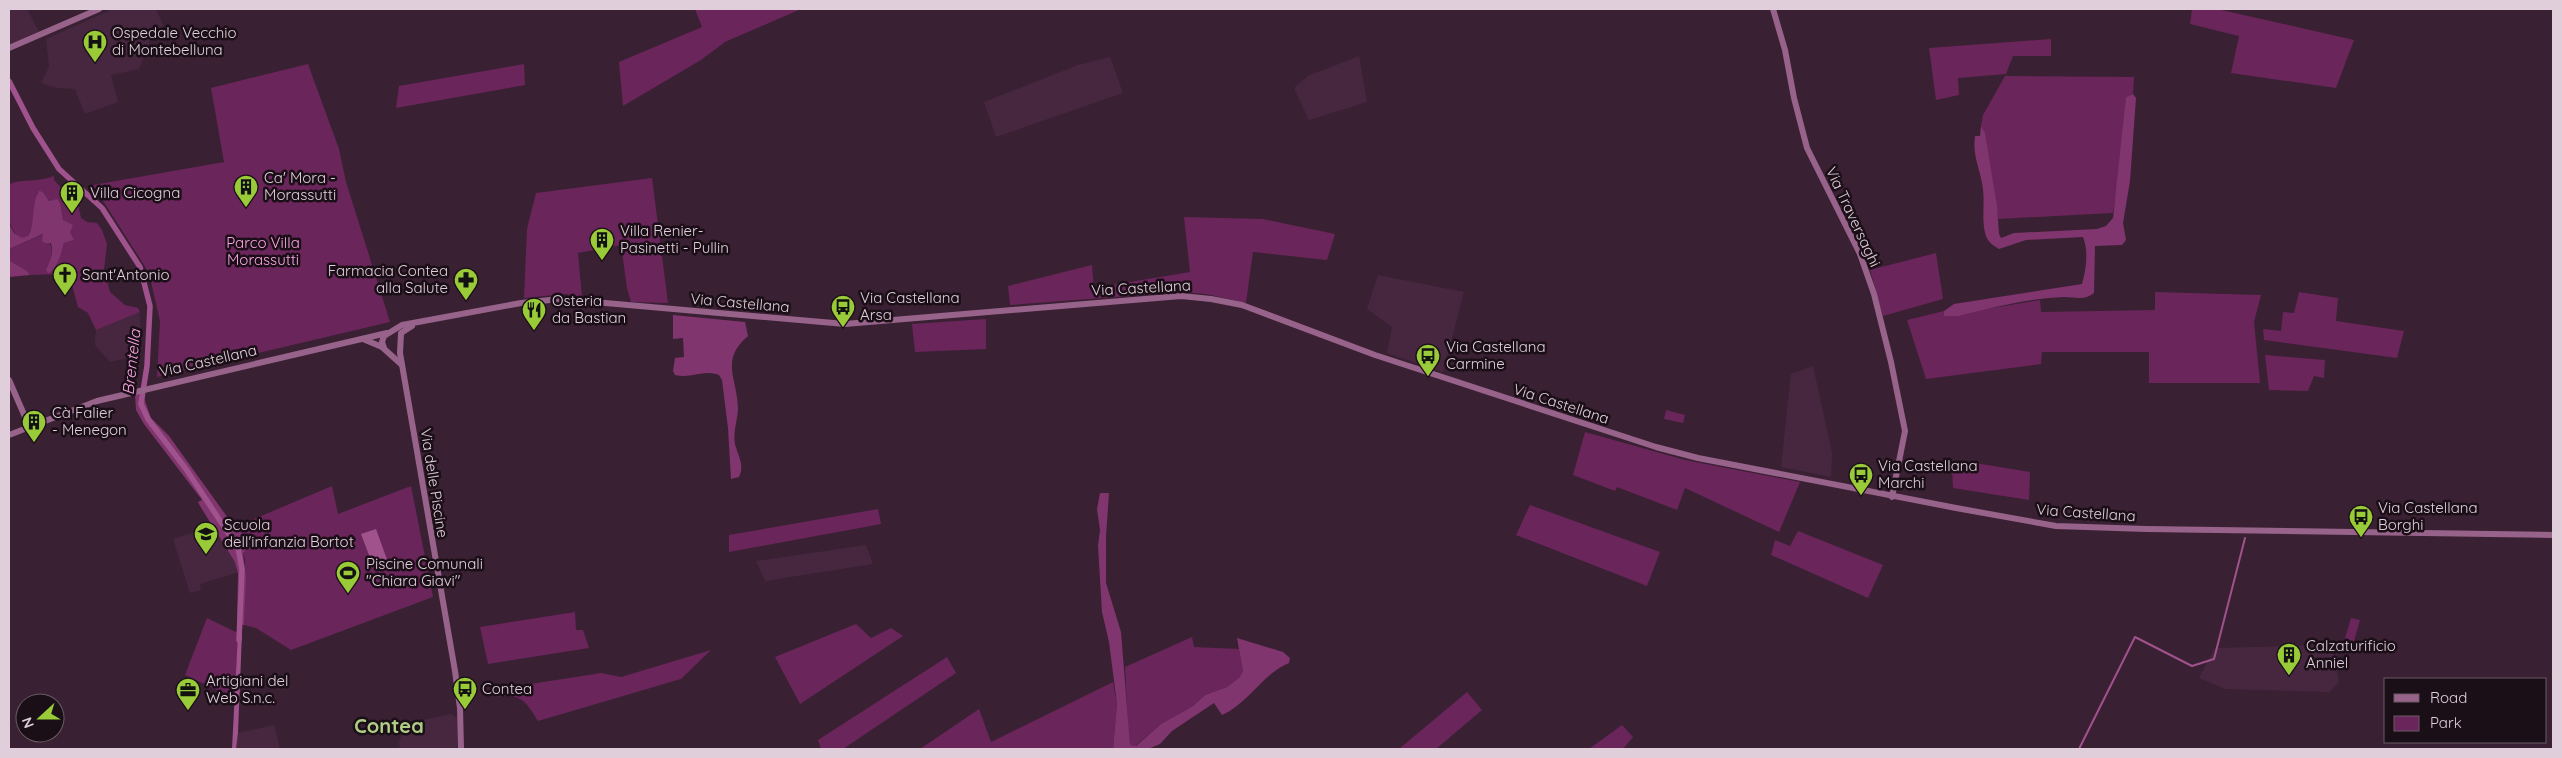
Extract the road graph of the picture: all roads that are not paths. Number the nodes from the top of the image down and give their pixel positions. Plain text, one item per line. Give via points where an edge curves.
1 (99, 9) edge
2 (1773, 9) edge
3 (9, 48) edge
4 (423, 323) junction
5 (388, 332) junction
6 (358, 339) junction
7 (400, 342) junction
8 (385, 348) junction
9 (403, 368) junction
10 (9, 380) edge
11 (30, 426) junction
12 (9, 435) edge
13 (1892, 496) junction
14 (2553, 535) edge
15 (460, 749) edge

1 - 3 main road
2 - 13 main road, Via Traversaghi via 1807,148 1860,254 1891,362 1905,431
4 - 5 main road, Via Castellana
4 - 7 main road, Via Castellana via 404,330
4 - 13 main road, Via Castellana via 521,303 560,299 846,324 1162,297 1211,298 1242,305 1375,356 1656,447
5 - 6 main road, Via Castellana
5 - 7 main road via 396,333
5 - 8 main road via 382,340
6 - 8 main road via 370,340
6 - 11 main road, Via Castellana via 146,388 97,401
7 - 8 main road via 395,350
7 - 9 main road, Via delle Piscine
8 - 9 main road
9 - 15 main road, Via delle Piscine via 456,679
10 - 11 main road
11 - 12 main road, Via Castellana
13 - 14 main road, Via Castellana via 2056,526

